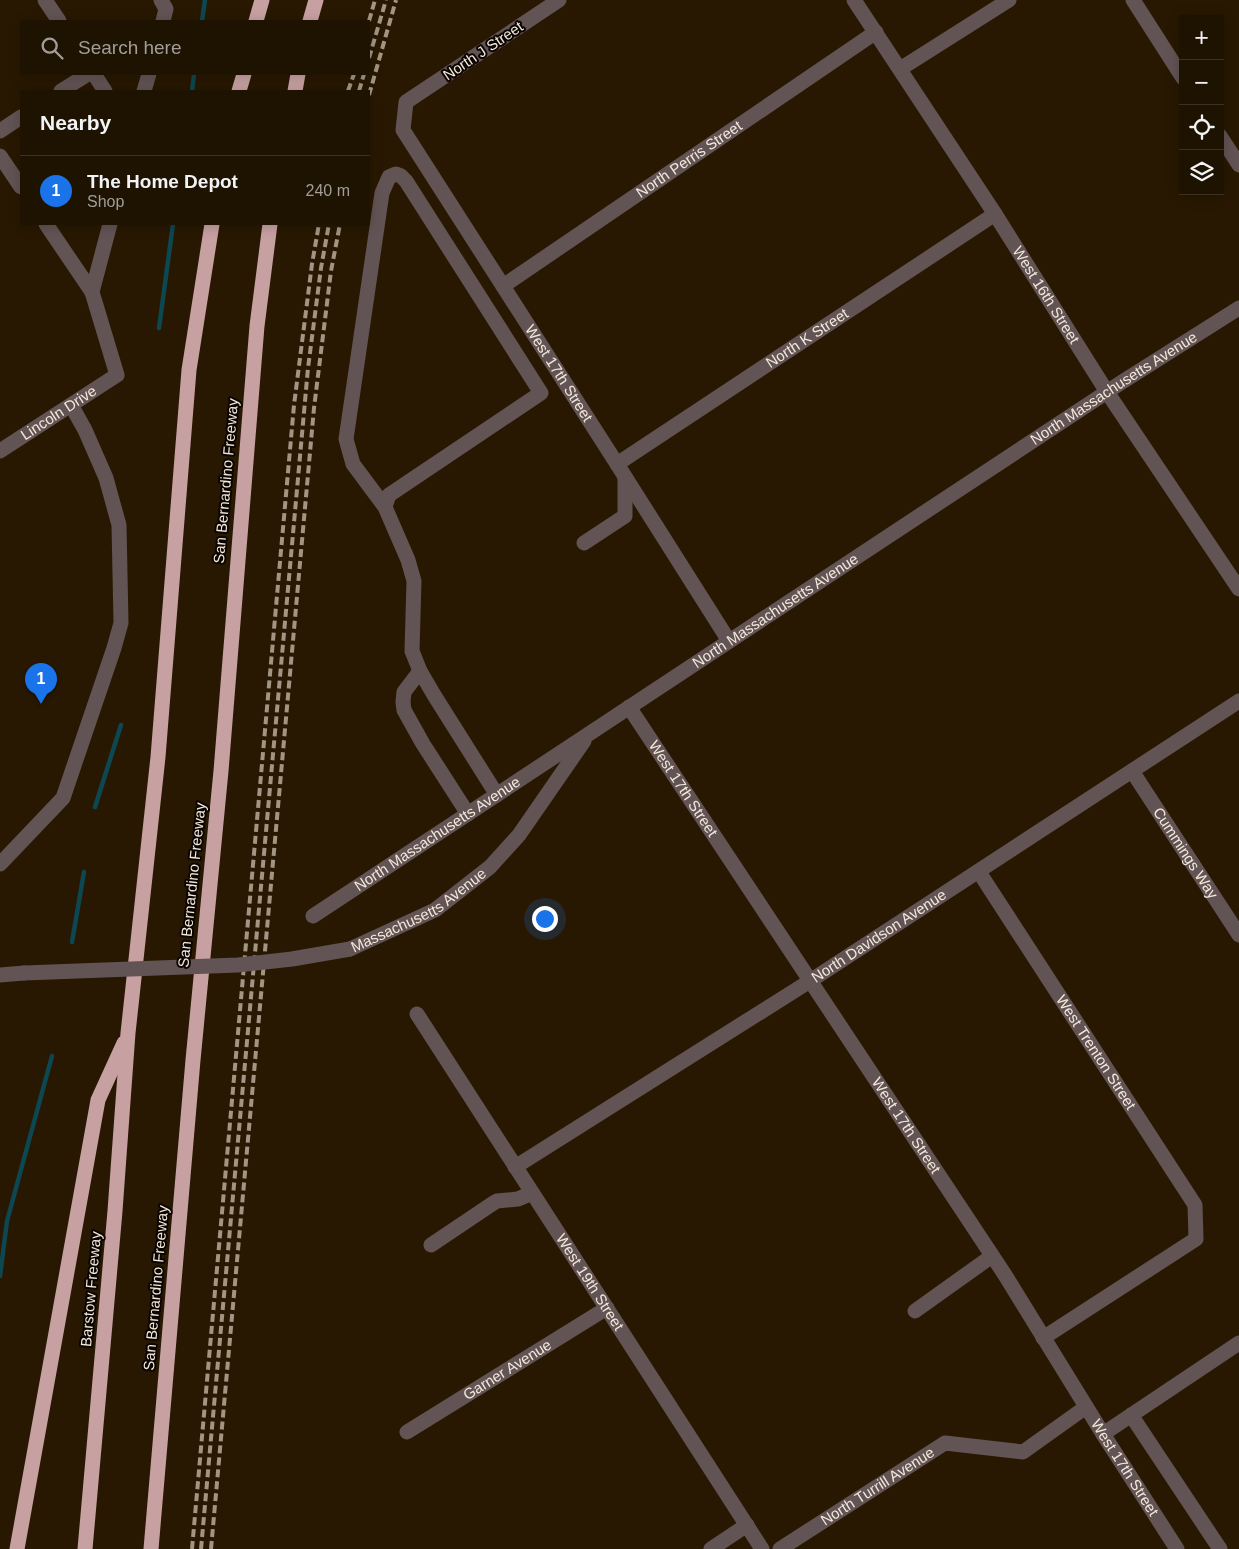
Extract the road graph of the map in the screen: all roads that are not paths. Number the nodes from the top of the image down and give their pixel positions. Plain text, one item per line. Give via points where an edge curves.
1 (46, 0) edge
2 (161, 0) edge
3 (262, 0) edge
4 (316, 0) edge
5 (559, 0) edge
6 (854, 0) edge
7 (1009, 0) edge
8 (1133, 0) edge
9 (58, 20) edge
10 (162, 20) edge
11 (256, 20) edge
12 (310, 20) edge
13 (876, 32) junction
14 (900, 69) junction
15 (1179, 72) edge
16 (86, 75) edge
17 (95, 75) edge
18 (149, 75) edge
19 (244, 75) edge
20 (298, 75) edge
21 (63, 90) edge
22 (104, 90) edge
23 (144, 90) edge
24 (240, 90) edge
25 (294, 90) edge
26 (406, 102) joint
27 (20, 118) edge
28 (0, 131) edge
29 (1224, 142) edge
30 (0, 156) edge
31 (1239, 165) edge
32 (20, 186) edge
33 (995, 214) junction
34 (47, 225) edge
35 (110, 225) edge
36 (212, 225) edge
37 (270, 225) edge
38 (503, 286) junction
39 (92, 292) junction
40 (1239, 308) edge
41 (1108, 392) junction
42 (71, 405) junction
43 (0, 451) edge
44 (621, 470) junction
45 (385, 507) junction
46 (584, 543) dead end
47 (1239, 589) edge
48 (729, 641) junction
49 (420, 671) junction
50 (1239, 701) edge
51 (629, 707) junction
52 (588, 735) junction
53 (1132, 771) junction
54 (497, 795) junction
55 (468, 814) junction
56 (0, 864) edge
57 (978, 872) junction
58 (313, 916) dead end
59 (1239, 935) edge
60 (0, 974) edge
61 (810, 981) junction
62 (417, 1014) dead end
63 (128, 1032) junction
64 (515, 1166) junction
65 (532, 1193) junction
66 (431, 1244) dead end
67 (992, 1256) junction
68 (607, 1308) junction
69 (915, 1311) dead end
70 (1043, 1338) junction
71 (1239, 1343) edge
72 (1086, 1407) junction
73 (1131, 1415) junction
74 (407, 1432) dead end
75 (1103, 1434) junction
76 (747, 1525) junction
77 (18, 1549) edge
78 (85, 1549) edge
79 (151, 1549) edge
80 (711, 1549) edge
81 (762, 1549) edge
82 (780, 1549) edge
83 (1177, 1549) edge
84 (1220, 1549) edge

1 - 9 street
2 - 10 street via 166,9
3 - 11 highway
4 - 12 highway
5 - 26 street, North J Street
6 - 13 street, West 16th Street
7 - 14 street
8 - 15 street
13 - 14 street, West 16th Street
13 - 38 street, North Perris Street
14 - 33 street, West 16th Street
16 - 21 street
17 - 22 street
18 - 23 street
19 - 24 highway
20 - 25 highway
26 - 38 street, West 17th Street via 403,130
27 - 28 street
29 - 31 street
30 - 32 street
33 - 41 street, West 16th Street
33 - 44 street, North K Street
34 - 39 street
35 - 39 street
36 - 63 highway via 189,370 158,757
37 - 79 highway, San Bernardino Freeway via 256,326 221,771
38 - 44 street, West 17th Street
39 - 42 street, Lincoln Drive via 117,375
40 - 41 street, North Massachusetts Avenue
41 - 47 street, West 16th Street
41 - 48 street, North Massachusetts Avenue
42 - 43 street, Lincoln Drive
42 - 56 street via 106,478 118,525 121,623 62,798
44 - 46 street via 626,516
44 - 48 street, West 17th Street
45 - 45 street via 389,495 541,393 406,181 396,174 389,177 382,193 346,439 353,464
45 - 49 street via 414,582 412,651
48 - 51 street, North Massachusetts Avenue
49 - 54 street
49 - 55 street via 404,692 404,710
50 - 53 street, North Davidson Avenue
51 - 52 street, North Massachusetts Avenue
51 - 61 street, West 17th Street
52 - 54 street, North Massachusetts Avenue
52 - 60 street, Massachusetts Avenue, bridge via 519,835 490,867 435,910 350,949 238,965
53 - 57 street, North Davidson Avenue
53 - 59 street, Cummings Way
54 - 55 street, North Massachusetts Avenue
55 - 58 street, North Massachusetts Avenue
57 - 61 street, North Davidson Avenue
57 - 70 street, West Trenton Street via 1195,1205 1196,1239
61 - 64 street, North Davidson Avenue
61 - 67 street, West 17th Street
62 - 64 street, West 19th Street
63 - 77 highway via 98,1100
63 - 78 highway, Barstow Freeway
64 - 65 street, West 19th Street
65 - 66 street via 492,1204
65 - 68 street, West 19th Street
67 - 69 street
67 - 70 street, West 17th Street
68 - 74 street, Garner Avenue
68 - 76 street, West 19th Street
70 - 72 street, West 17th Street
71 - 73 street
72 - 75 street, West 17th Street
72 - 82 street, North Turrill Avenue via 1023,1452 944,1443
73 - 75 street
73 - 84 street
75 - 83 street, West 17th Street
76 - 80 street
76 - 81 street, West 19th Street

